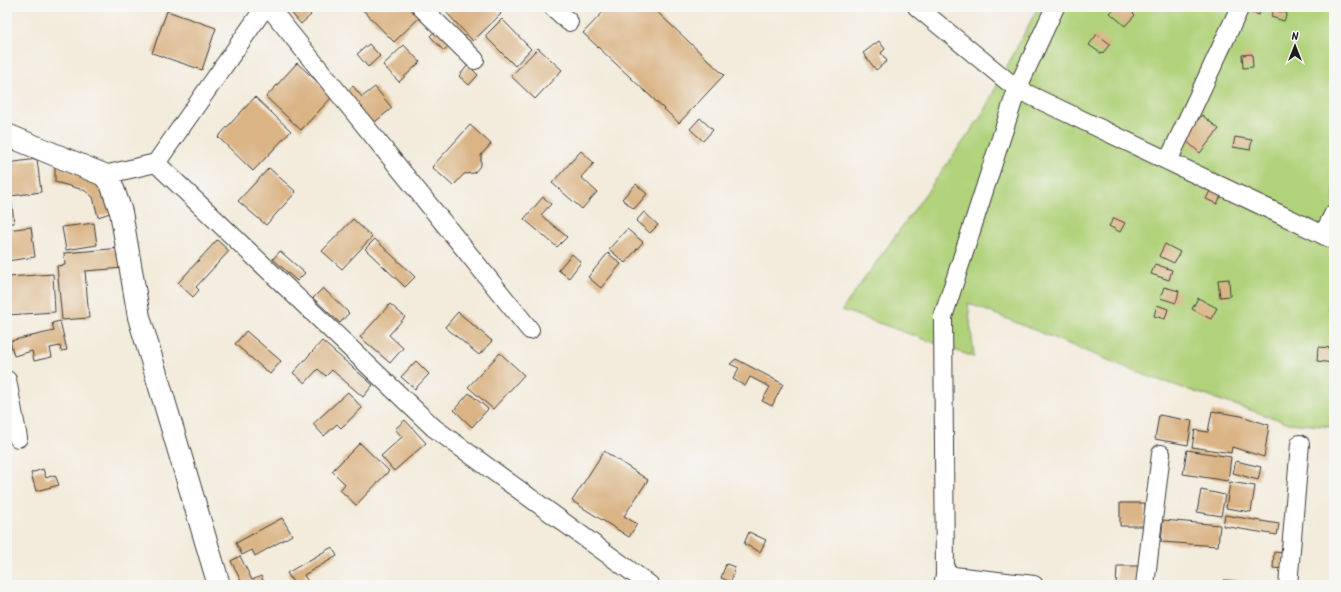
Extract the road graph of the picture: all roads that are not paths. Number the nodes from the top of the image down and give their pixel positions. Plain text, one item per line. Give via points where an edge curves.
1 (265, 7) edge
2 (269, 7) edge
3 (421, 7) edge
4 (553, 7) edge
5 (917, 7) edge
6 (1055, 7) edge
7 (1240, 7) edge
8 (568, 22) dead end
9 (475, 60) dead end
10 (1017, 89) junction
11 (7, 136) edge
12 (1168, 161) junction
13 (156, 163) junction
14 (104, 175) junction
15 (1334, 213) edge
16 (1329, 238) edge
17 (530, 330) dead end
18 (7, 380) edge
19 (18, 438) dead end
20 (1300, 444) dead end
21 (1161, 454) dead end
22 (944, 580) edge
23 (219, 585) edge
24 (650, 585) edge
25 (1034, 585) edge
26 (1144, 585) edge
27 (1288, 585) edge

1 - 13 street
2 - 17 street
3 - 9 street
4 - 8 street
5 - 10 street
6 - 10 street
7 - 12 street
10 - 12 street
10 - 22 street via 943,317
11 - 14 street
12 - 16 street
13 - 14 street
13 - 24 street via 434,428
14 - 23 street via 112,186 121,212 139,317
15 - 16 street
18 - 19 street
20 - 27 street
21 - 26 street
22 - 25 street

